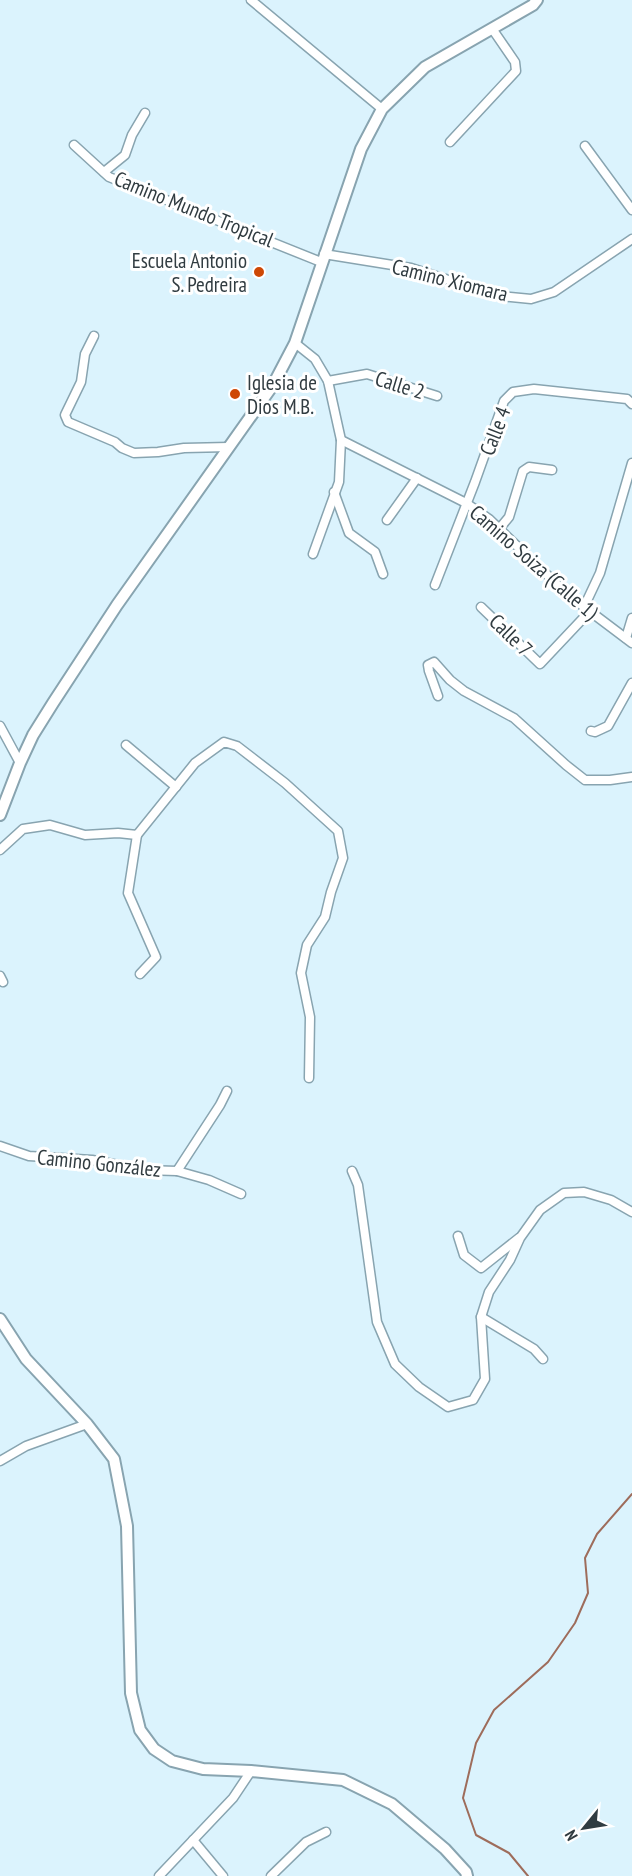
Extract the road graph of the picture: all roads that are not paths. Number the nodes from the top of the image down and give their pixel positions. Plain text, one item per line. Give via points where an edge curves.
1 (251, 0) edge
2 (537, 0) edge
3 (493, 30) junction
4 (382, 109) junction
5 (145, 113) dead end
6 (450, 142) dead end
7 (74, 145) dead end
8 (585, 146) dead end
9 (104, 172) junction
10 (632, 210) edge
11 (632, 239) edge
12 (322, 258) junction
13 (94, 336) dead end
14 (295, 343) junction
15 (328, 381) junction
16 (437, 396) dead end
17 (632, 404) edge
18 (341, 440) junction
19 (229, 447) junction
20 (632, 463) edge
21 (552, 470) dead end
22 (417, 478) junction
23 (334, 492) junction
24 (466, 503) junction
25 (387, 520) dead end
26 (499, 529) junction
27 (313, 554) dead end
28 (382, 574) dead end
29 (435, 585) dead end
30 (481, 607) dead end
31 (587, 609) junction
32 (632, 618) edge
33 (629, 640) edge
34 (632, 683) edge
35 (438, 696) dead end
36 (0, 726) edge
37 (591, 731) dead end
38 (126, 745) dead end
39 (20, 763) junction
40 (632, 777) edge
41 (176, 787) junction
42 (0, 815) edge
43 (137, 835) junction
44 (0, 850) edge
45 (140, 974) dead end
46 (309, 1078) dead end
47 (227, 1091) dead end
48 (0, 1146) edge
49 (177, 1171) junction
50 (352, 1171) dead end
51 (242, 1194) dead end
52 (632, 1212) edge
53 (458, 1236) dead end
54 (520, 1238) junction
55 (482, 1317) junction
56 (1, 1324) edge
57 (543, 1359) dead end
58 (87, 1424) junction
59 (0, 1461) edge
60 (251, 1771) junction
61 (326, 1832) dead end
62 (193, 1840) junction
63 (159, 1876) edge
64 (223, 1876) edge
65 (271, 1876) edge
66 (467, 1876) edge

1 - 4 street
2 - 3 street
3 - 4 street via 424,67
3 - 6 street via 515,62 516,71
4 - 12 street via 361,149
5 - 9 street via 125,155
7 - 9 street, Camino Mundo Tropical
8 - 10 street
9 - 12 street, Camino Mundo Tropical
11 - 12 street, Camino Xiomara via 554,292 531,299 499,296 411,268
12 - 14 street
13 - 19 street via 85,354 81,382 65,415 68,422 134,453
14 - 15 street via 315,359
14 - 19 street via 273,385
15 - 16 street, Calle 2 via 367,374
15 - 18 street
17 - 24 street, Calle 4 via 627,399 534,389 513,392 504,401
18 - 22 street, Camino Soiza (Calle 1)
18 - 23 street via 339,482
19 - 39 street via 117,604 33,735
20 - 31 street
21 - 26 street via 529,467 523,471 508,517
22 - 24 street, Camino Soiza (Calle 1)
22 - 25 street
23 - 27 street
23 - 28 street via 349,533 375,552
24 - 26 street, Camino Soiza (Calle 1)
24 - 29 street, Calle 4
26 - 31 street, Camino Soiza (Calle 1)
30 - 31 street, Calle 7 via 540,664
31 - 33 street, Camino Soiza (Calle 1)
32 - 33 street
34 - 37 street via 608,726
35 - 40 street via 428,665 434,662 464,691 514,718 585,780
36 - 39 street
38 - 41 street
39 - 42 street
41 - 43 street
41 - 46 street via 195,764 224,742 237,746 285,783 338,831 343,858 325,917 307,945 301,973 309,1017
43 - 44 street via 85,835 50,825 23,829
43 - 45 street via 128,893 156,957
47 - 49 street, Camino González
48 - 49 street, Camino González via 29,1156
49 - 51 street
50 - 55 street via 358,1185 377,1322 395,1364 448,1407 473,1400 485,1379
52 - 54 street via 584,1192 564,1193 540,1210
53 - 54 street via 464,1256 481,1268
54 - 55 street via 489,1292
55 - 57 street via 534,1349
56 - 58 street via 26,1359
58 - 59 street via 26,1446
58 - 60 street via 114,1459 127,1526 131,1693 140,1730 154,1749 172,1761 203,1769
60 - 62 street via 233,1798
60 - 66 street via 343,1780 372,1794 392,1804 446,1849
61 - 65 street via 306,1842
62 - 63 street
62 - 64 street

